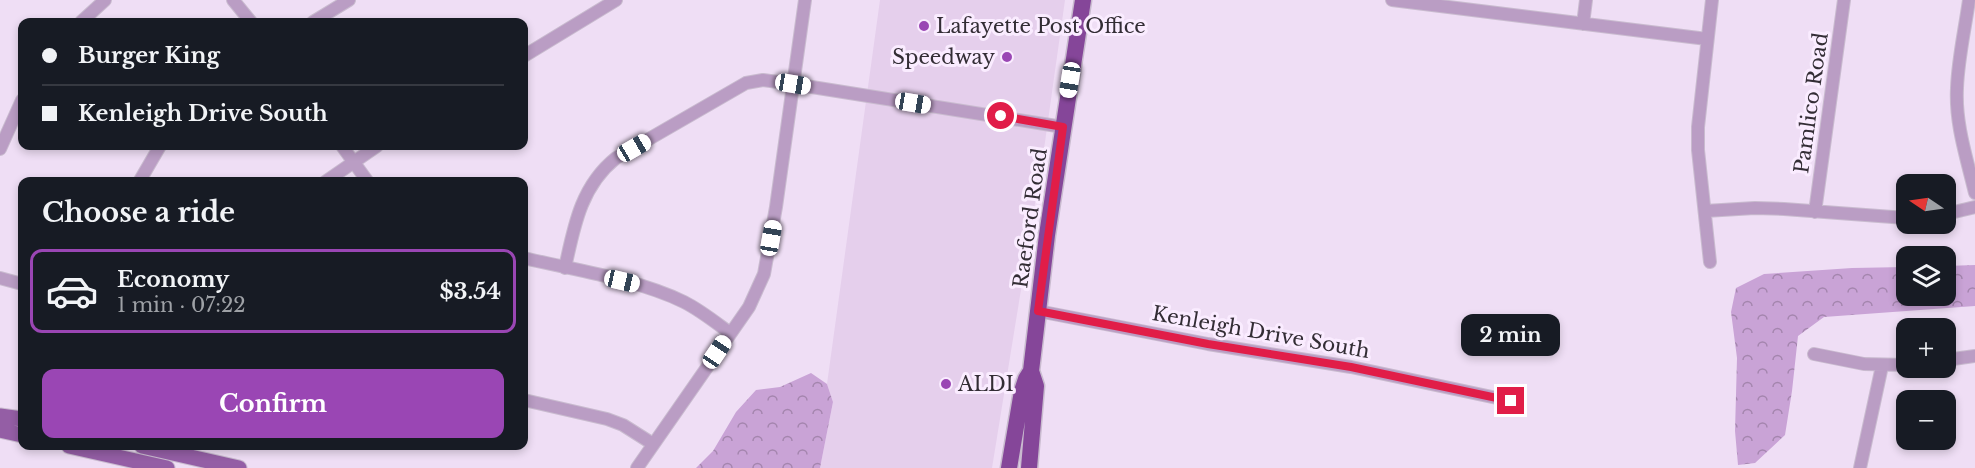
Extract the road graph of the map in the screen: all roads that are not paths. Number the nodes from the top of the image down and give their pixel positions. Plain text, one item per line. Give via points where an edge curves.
1 (105, 0) edge
2 (233, 0) edge
3 (349, 0) edge
4 (616, 0) edge
5 (805, 0) edge
6 (1083, 0) edge
7 (1392, 0) edge
8 (1586, 0) edge
9 (1712, 0) edge
10 (1844, 0) edge
11 (1969, 0) edge
12 (85, 18) edge
13 (248, 18) edge
14 (320, 18) edge
15 (1583, 24) junction
16 (1707, 39) junction
17 (528, 54) edge
18 (793, 84) junction
19 (18, 109) edge
20 (1063, 127) junction
21 (0, 149) edge
22 (158, 150) edge
23 (345, 150) edge
24 (370, 150) edge
25 (353, 160) junction
26 (142, 177) edge
27 (331, 177) edge
28 (365, 177) edge
29 (1975, 193) edge
30 (1975, 207) edge
31 (1705, 211) junction
32 (1815, 212) junction
33 (1956, 212) edge
34 (1896, 217) edge
35 (528, 259) edge
36 (1710, 262) dead end
37 (565, 268) junction
38 (0, 278) edge
39 (18, 283) edge
40 (1038, 311) junction
41 (730, 333) junction
42 (1814, 354) dead end
43 (1975, 356) edge
44 (1956, 359) edge
45 (1896, 365) edge
46 (1882, 366) junction
47 (1031, 370) junction
48 (528, 401) edge
49 (1511, 401) dead end
50 (0, 416) edge
51 (18, 418) edge
52 (0, 430) edge
53 (18, 434) edge
54 (653, 444) junction
55 (87, 450) edge
56 (160, 450) edge
57 (167, 468) edge
58 (239, 468) edge
59 (637, 468) edge
60 (1009, 468) edge
61 (1029, 468) edge
62 (1860, 468) edge

1 - 12 street
2 - 13 street
3 - 14 street
4 - 17 street
5 - 18 street
6 - 20 highway, Raeford Road
7 - 15 street
8 - 15 street
9 - 16 street
10 - 32 street, Pamlico Road
11 - 29 street via 1957,103
15 - 16 street
16 - 31 street via 1698,127
18 - 20 street
18 - 37 street via 763,80 741,86 616,158 581,203
18 - 41 street via 764,273 749,307
19 - 21 street
20 - 40 highway, Raeford Road
22 - 26 street
23 - 25 street
24 - 25 street
25 - 27 street
25 - 28 street
30 - 33 street
31 - 32 street via 1755,208
31 - 36 street
32 - 34 street
35 - 37 street
37 - 41 street via 663,293 704,313
38 - 39 street
40 - 47 highway, Raeford Road
40 - 49 street, Kenleigh Drive South via 1351,367
41 - 54 street
42 - 46 street
43 - 44 street
45 - 46 street
46 - 62 street
47 - 60 highway, Raeford Road via 1022,391
47 - 61 highway, Raeford Road via 1036,386
48 - 54 street via 607,419
50 - 51 main road
52 - 53 main road
54 - 59 street
55 - 57 main road
56 - 58 main road

